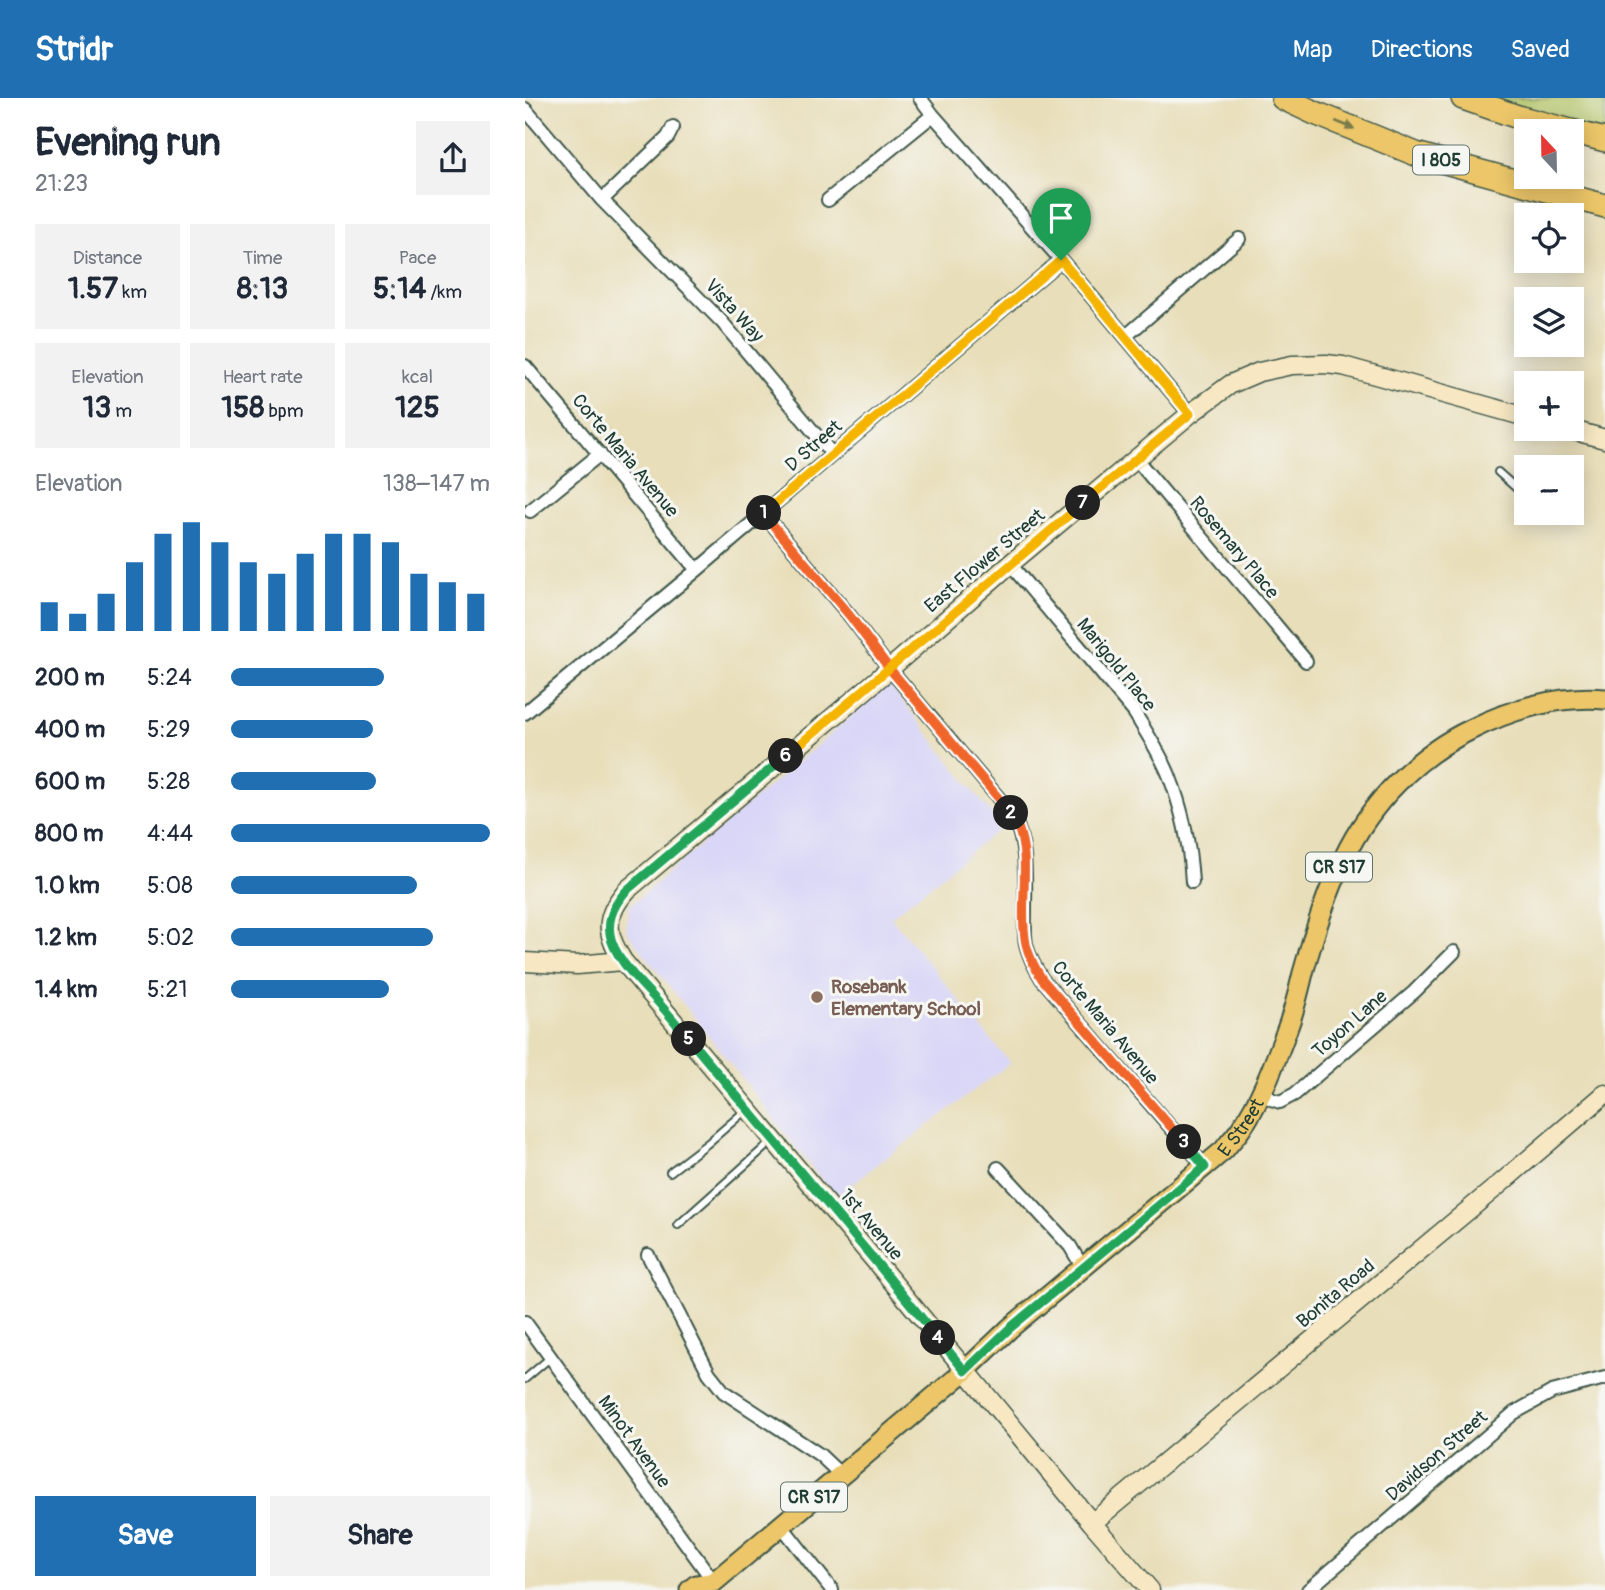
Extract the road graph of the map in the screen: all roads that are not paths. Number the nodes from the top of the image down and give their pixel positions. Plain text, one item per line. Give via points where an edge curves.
1 (920, 98) edge
2 (1283, 98) edge
3 (1463, 98) edge
4 (1481, 98) edge
5 (525, 109) edge
6 (933, 115) junction
7 (1521, 118) junction
8 (1525, 119) edge
9 (673, 127) dead end
10 (1584, 135) edge
11 (1605, 141) edge
12 (602, 200) junction
13 (828, 200) dead end
14 (1605, 206) edge
15 (1239, 239) dead end
16 (1061, 260) junction
17 (1126, 336) junction
18 (525, 366) edge
19 (1190, 414) junction
20 (1514, 414) edge
21 (1584, 433) edge
22 (1605, 439) edge
23 (600, 454) junction
24 (832, 454) junction
25 (1136, 459) junction
26 (1498, 472) dead end
27 (1514, 486) edge
28 (530, 511) dead end
29 (763, 513) junction
30 (1010, 564) junction
31 (697, 569) junction
32 (1305, 661) dead end
33 (889, 668) junction
34 (1605, 699) edge
35 (525, 713) edge
36 (1192, 882) dead end
37 (1454, 952) dead end
38 (623, 961) junction
39 (525, 962) edge
40 (1262, 1091) junction
41 (1602, 1101) edge
42 (747, 1108) junction
43 (773, 1140) junction
44 (1205, 1167) junction
45 (998, 1168) dead end
46 (670, 1172) dead end
47 (678, 1225) dead end
48 (648, 1255) dead end
49 (1083, 1268) junction
50 (525, 1322) edge
51 (551, 1357) junction
52 (965, 1371) junction
53 (1605, 1378) edge
54 (525, 1379) edge
55 (840, 1474) junction
56 (1092, 1523) junction
57 (781, 1525) junction
58 (713, 1586) edge
59 (690, 1590) edge
60 (832, 1590) edge
61 (1150, 1590) edge
62 (1308, 1590) edge

1 - 6 street
2 -> 14 highway, I 805 via 1416,154
3 - 7 highway
4 - 7 highway
5 - 12 street, Vista Way
6 - 13 street
6 - 16 street
7 - 8 highway
9 - 12 street
10 - 11 highway
12 - 24 street, Vista Way via 722,322
15 - 17 street
16 - 17 street
16 - 24 street, D Street
17 - 19 street
18 - 23 street, Corte Maria Avenue
19 - 20 street, East Flower Street via 1245,378 1309,364 1343,366
19 - 25 street, East Flower Street
21 - 22 street
23 - 28 street
23 - 31 street, Corte Maria Avenue
24 - 29 street, D Street
25 - 30 street, East Flower Street
25 - 32 street, Rosemary Place
26 - 27 lane
29 - 31 street, D Street
29 - 33 street, Corte Maria Avenue
30 - 33 street, East Flower Street
30 - 36 street, Marigold Place via 1145,730 1175,793
31 - 35 street, D Street
33 - 38 street, East Flower Street via 627,890 610,919 610,936
33 - 44 street, Corte Maria Avenue via 1015,820 1025,854 1026,944 1042,979
34 - 40 main road, E Street / CR S17 via 1551,702 1485,723 1425,758 1386,795 1354,838 1335,876 1289,1023
37 - 40 street, Toyon Lane via 1295,1094 1280,1102
38 - 39 street via 577,965
38 - 42 street, 1st Avenue
40 - 44 main road, E Street / CR S17 via 1241,1129
41 - 56 street, Bonita Road
42 - 43 street, 1st Avenue
42 - 46 lane
43 - 47 lane
43 - 52 street, 1st Avenue
44 - 49 main road, E Street / CR S17
45 - 49 street via 1070,1246
48 - 55 street via 709,1373 724,1392 820,1455
49 - 52 main road, E Street / CR S17
50 - 51 street, Minot Avenue
51 - 54 lane
51 - 58 street, Minot Avenue
52 - 55 main road, E Street / CR S17
52 - 56 street, 1st Avenue
53 - 62 street, Davidson Street via 1552,1392 1514,1413
55 - 57 main road, E Street / CR S17
56 - 61 street, 1st Avenue
57 - 58 main road, E Street / CR S17
57 - 60 street
58 - 59 main road, E Street / CR S17 via 696,1585

